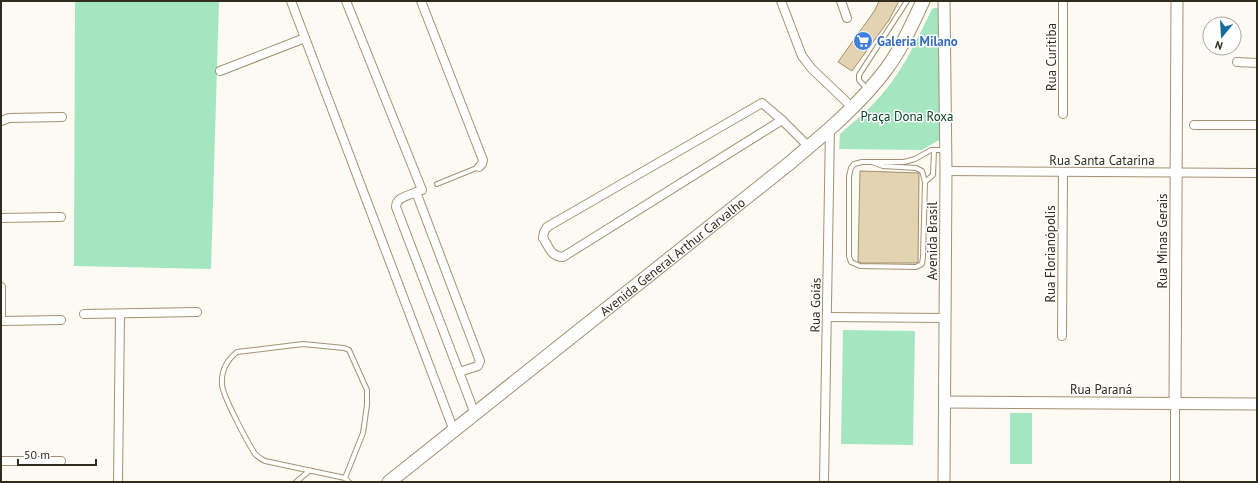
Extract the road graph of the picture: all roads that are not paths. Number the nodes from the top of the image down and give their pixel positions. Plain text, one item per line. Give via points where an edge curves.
1 (291, 1) edge
2 (346, 1) edge
3 (421, 1) edge
4 (781, 1) edge
5 (841, 1) edge
6 (907, 1) edge
7 (923, 1) edge
8 (944, 1) edge
9 (1063, 1) edge
10 (1177, 1) edge
11 (848, 18) dead end
12 (305, 38) junction
13 (1237, 62) dead end
14 (1257, 63) edge
15 (220, 71) dead end
16 (868, 90) junction
17 (853, 108) junction
18 (1063, 114) dead end
19 (62, 117) dead end
20 (782, 120) junction
21 (1, 121) edge
22 (1194, 125) dead end
23 (1257, 125) edge
24 (830, 128) junction
25 (809, 147) junction
26 (934, 150) junction
27 (946, 150) junction
28 (872, 162) junction
29 (479, 167) joint
30 (946, 171) junction
31 (1063, 172) junction
32 (1176, 172) junction
33 (1257, 173) edge
34 (925, 182) junction
35 (437, 184) dead end
36 (422, 190) dead end
37 (61, 217) dead end
38 (1, 218) edge
39 (1, 287) edge
40 (197, 312) dead end
41 (84, 314) dead end
42 (120, 314) junction
43 (827, 317) junction
44 (945, 318) junction
45 (61, 320) dead end
46 (1, 321) edge
47 (1062, 336) dead end
48 (459, 372) junction
49 (945, 402) junction
50 (1175, 404) junction
51 (1257, 404) edge
52 (475, 414) junction
53 (454, 431) junction
54 (1, 461) edge
55 (61, 461) dead end
56 (309, 471) junction
57 (347, 480) edge
58 (118, 482) edge
59 (296, 482) edge
60 (389, 482) edge
61 (824, 482) edge
62 (944, 482) edge
63 (1175, 482) edge

1 - 12 street
2 - 36 street
3 - 29 street via 483,160
4 - 17 street via 802,56
5 - 11 street
6 - 16 lane via 859,75 859,80
7 - 16 main road, Avenida General Arthur Carvalho via 899,49
8 - 27 street, Avenida Brasil
9 - 18 street, Rua Curitiba
10 - 32 street, Rua Minas Gerais
12 - 15 street
12 - 53 street
13 - 14 street
16 - 17 main road, Avenida General Arthur Carvalho
17 - 24 main road, Avenida General Arthur Carvalho
19 - 21 street via 8,118
20 - 20 street via 765,104 759,104 547,227 543,238 553,255 563,258
20 - 25 street
22 - 23 street
24 - 25 main road, Avenida General Arthur Carvalho
24 - 43 street, Rua Goiás
25 - 52 main road, Avenida General Arthur Carvalho
26 - 27 lane
26 - 28 lane via 904,162
26 - 34 lane via 933,175
27 - 30 street, Avenida Brasil
28 - 34 lane via 883,166 916,168 922,171
28 - 34 lane via 854,164 849,176 850,256 854,264 916,267 922,264
29 - 35 lane
30 - 31 street, Rua Santa Catarina
30 - 44 street, Avenida Brasil
31 - 32 street, Rua Santa Catarina
31 - 47 street, Rua Florianópolis
32 - 33 street, Rua Santa Catarina
32 - 50 street, Rua Minas Gerais
37 - 38 street
39 - 46 street
40 - 42 street
41 - 42 street
42 - 58 street
43 - 44 street
43 - 61 street, Rua Goiás
44 - 49 street, Avenida Brasil
45 - 46 street
48 - 48 street via 396,207 398,200 416,192 480,361 478,366
48 - 52 street
49 - 50 street, Rua Paraná
49 - 62 street, Avenida Brasil
50 - 51 street, Rua Paraná
50 - 63 street, Rua Minas Gerais
52 - 53 main road, Avenida General Arthur Carvalho
53 - 60 main road, Avenida General Arthur Carvalho
54 - 55 street
56 - 57 lane
56 - 57 lane via 265,461 256,454 231,409 222,384 225,364 237,352 303,344 349,350 367,390 367,405 363,433
56 - 59 lane

